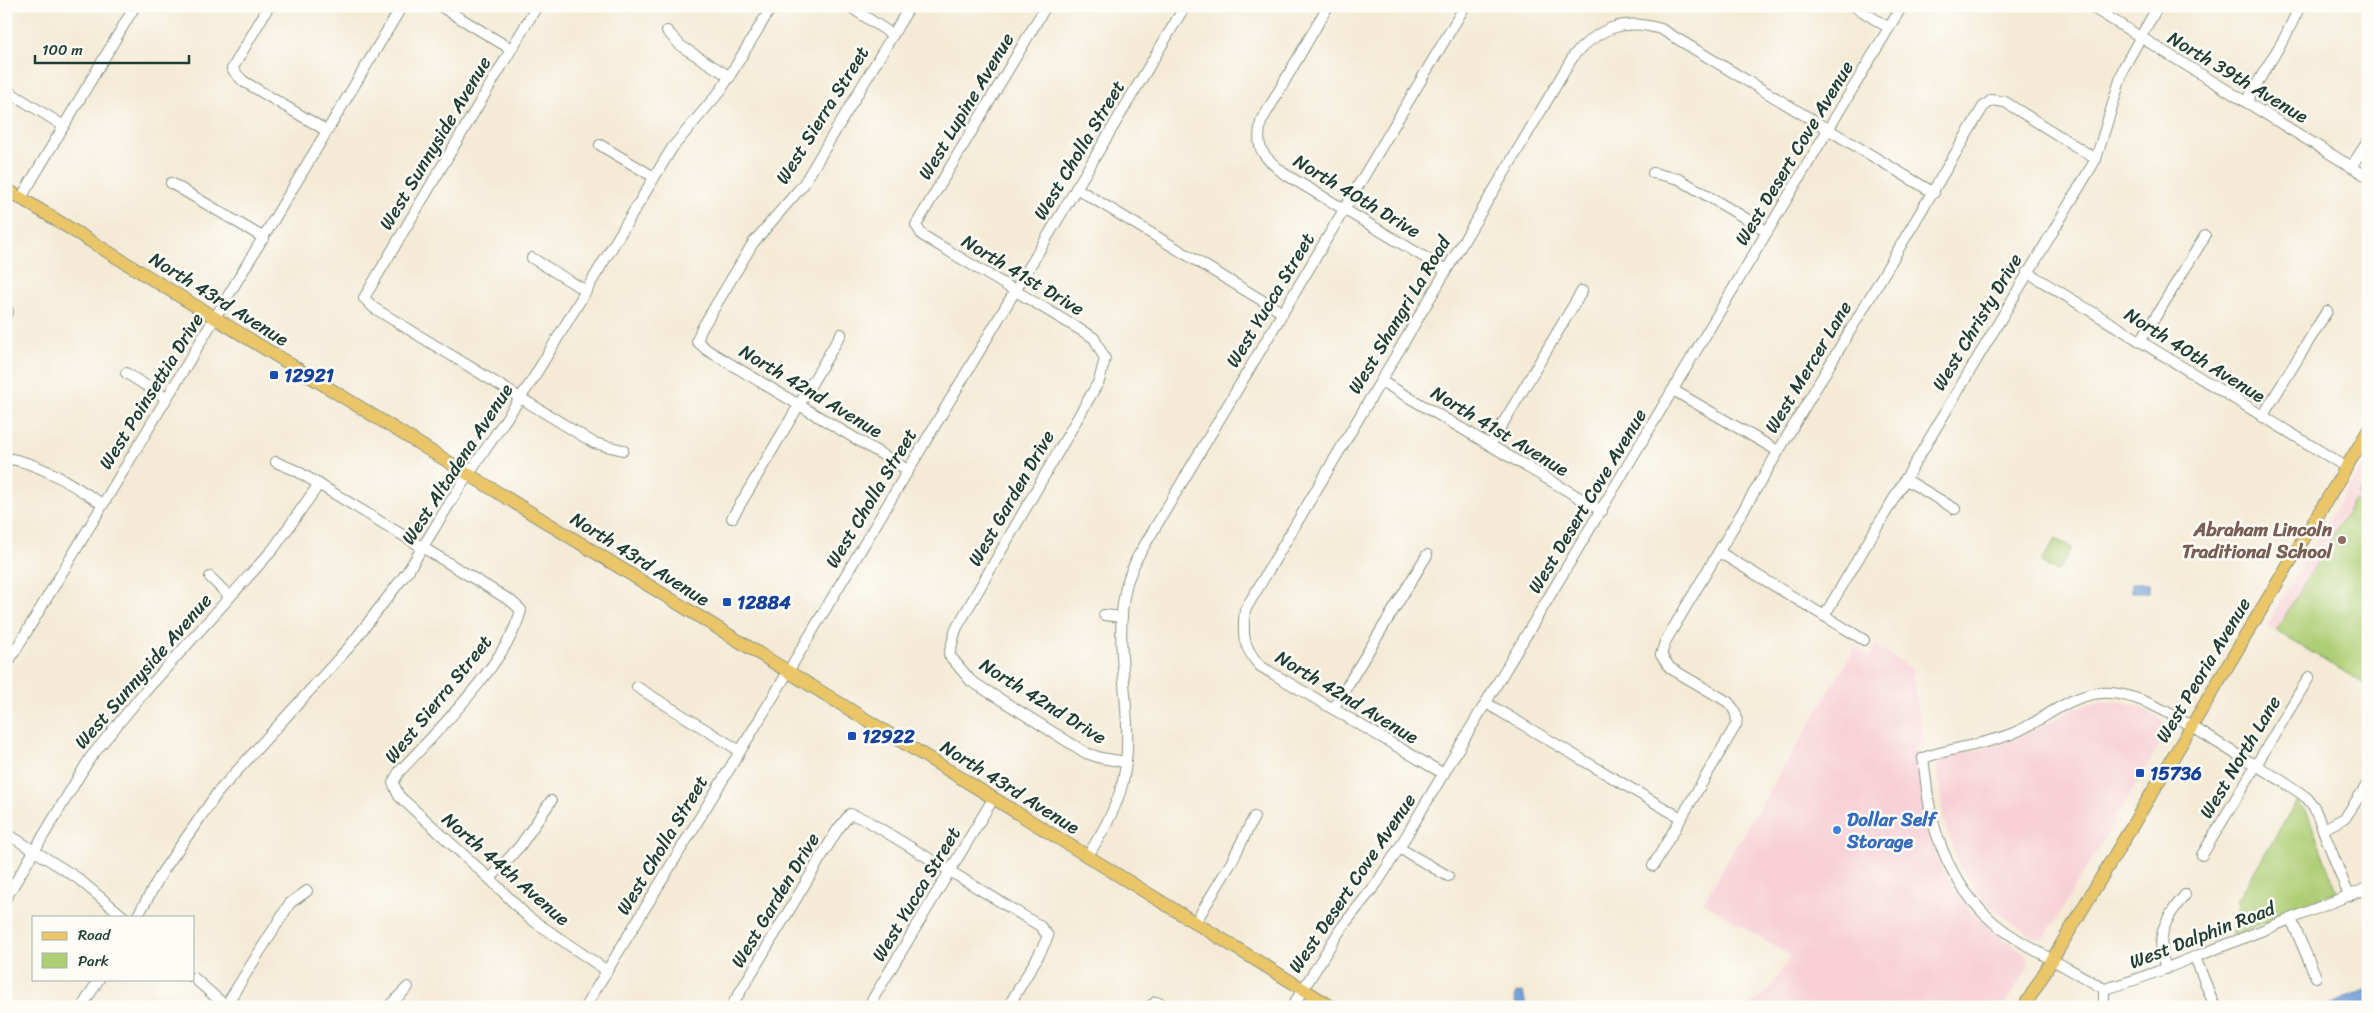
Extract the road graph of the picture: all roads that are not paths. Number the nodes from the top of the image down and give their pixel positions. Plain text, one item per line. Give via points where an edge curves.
1 (135, 6) edge
2 (269, 6) edge
3 (402, 6) edge
4 (440, 6) edge
5 (537, 6) edge
6 (772, 6) edge
7 (850, 6) edge
8 (910, 6) edge
9 (1046, 6) edge
10 (1185, 6) edge
11 (1328, 6) edge
12 (1464, 6) edge
13 (1854, 6) edge
14 (1902, 6) edge
15 (2090, 6) edge
16 (2158, 6) edge
17 (2300, 6) edge
18 (1889, 28) junction
19 (667, 31) dead end
20 (893, 34) junction
21 (2140, 37) junction
22 (511, 49) junction
23 (730, 77) junction
24 (6, 90) edge
25 (2246, 102) junction
26 (64, 126) junction
27 (1828, 130) junction
28 (327, 131) junction
29 (2368, 140) edge
30 (600, 145) dead end
31 (2096, 159) junction
32 (2351, 167) junction
33 (1653, 173) dead end
34 (654, 177) junction
35 (2368, 178) edge
36 (171, 183) dead end
37 (1076, 188) junction
38 (6, 189) edge
39 (1934, 193) junction
40 (21, 198) junction
41 (1344, 210) junction
42 (916, 225) joint
43 (1767, 230) junction
44 (2205, 236) dead end
45 (264, 238) junction
46 (532, 258) dead end
47 (1446, 270) junction
48 (2027, 272) junction
49 (586, 290) junction
50 (1015, 291) junction
51 (1582, 291) dead end
52 (2327, 311) dead end
53 (1283, 312) junction
54 (215, 320) junction
55 (841, 334) dead end
56 (697, 341) joint
57 (2140, 342) junction
58 (1105, 359) joint
59 (126, 373) dead end
60 (1381, 380) junction
61 (1673, 390) junction
62 (166, 398) junction
63 (521, 398) junction
64 (800, 405) junction
65 (2262, 417) junction
66 (2368, 431) edge
67 (1490, 445) junction
68 (623, 450) dead end
69 (1778, 451) junction
70 (6, 458) edge
71 (276, 462) dead end
72 (2346, 467) junction
73 (908, 470) junction
74 (468, 475) junction
75 (1905, 479) junction
76 (319, 484) junction
77 (102, 504) junction
78 (1955, 509) dead end
79 (1602, 511) junction
80 (732, 518) dead end
81 (423, 548) junction
82 (1719, 552) junction
83 (1426, 555) dead end
84 (210, 577) dead end
85 (230, 597) junction
86 (1104, 616) dead end
87 (1824, 616) junction
88 (1122, 617) junction
89 (1244, 639) joint
90 (1864, 640) dead end
91 (949, 656) joint
92 (6, 666) edge
93 (788, 673) junction
94 (2309, 677) dead end
95 (637, 687) dead end
96 (1486, 702) junction
97 (1333, 708) junction
98 (2191, 727) junction
99 (740, 751) junction
100 (1126, 762) junction
101 (2256, 766) junction
102 (1444, 774) junction
103 (393, 782) joint
104 (2368, 783) edge
105 (993, 799) junction
106 (550, 800) dead end
107 (1254, 817) dead end
108 (1681, 818) junction
109 (2323, 829) junction
110 (6, 833) edge
111 (1400, 848) junction
112 (35, 850) junction
113 (2202, 855) dead end
114 (1087, 857) junction
115 (1653, 866) dead end
116 (950, 872) junction
117 (1448, 876) dead end
118 (490, 879) junction
119 (2368, 888) edge
120 (307, 891) dead end
121 (2185, 895) dead end
122 (2349, 896) junction
123 (6, 898) edge
124 (123, 916) edge
125 (138, 916) edge
126 (2291, 919) junction
127 (1195, 923) junction
128 (2195, 957) junction
129 (2052, 958) junction
130 (2166, 969) junction
131 (606, 970) junction
132 (2316, 977) dead end
133 (195, 979) edge
134 (98, 980) edge
135 (408, 987) dead end
136 (1303, 989) junction
137 (2104, 989) junction
138 (1153, 1004) edge
139 (226, 1006) edge
140 (82, 1007) edge
141 (388, 1007) edge
142 (585, 1007) edge
143 (731, 1007) edge
144 (868, 1007) edge
145 (1008, 1007) edge
146 (1169, 1007) edge
147 (1292, 1007) edge
148 (1332, 1007) edge
149 (2024, 1007) edge
150 (2104, 1007) edge
151 (2215, 1007) edge

1 - 26 street
2 - 28 street via 232,69 243,81
3 - 28 street, West Poinsettia Drive
4 - 22 street
5 - 22 street, West Sunnyside Avenue
6 - 23 street, West Altadena Avenue
7 - 20 street
8 - 20 street, West Sierra Street
9 - 42 street, West Lupine Avenue
10 - 37 street, West Cholla Street
11 - 41 street, North 40th Drive via 1261,122 1258,144 1265,157 1284,173
12 - 41 street, West Yucca Street
13 - 18 street
14 - 18 street, West Desert Cove Avenue
15 - 21 street, North 39th Avenue
16 - 21 street
17 - 25 street via 2286,37
18 - 27 street, West Desert Cove Avenue
19 - 23 street via 680,46
20 - 56 street, West Sierra Street via 803,186 753,243
21 - 25 street, North 39th Avenue
21 - 31 street, West Christy Drive via 2124,66
22 - 63 street, West Sunnyside Avenue via 364,298 374,308
23 - 34 street, West Altadena Avenue via 672,148
24 - 26 street
25 - 32 street, North 39th Avenue
26 - 40 street
27 - 39 street
27 - 43 street, West Desert Cove Avenue
27 - 47 street, West Shangri La Road via 1675,35 1644,24 1614,27 1588,41 1574,55
28 - 45 street, West Poinsettia Drive
29 - 32 street
30 - 34 street
31 - 39 street, West Mercer Lane via 2005,102 1992,100 1983,107
31 - 48 street, West Christy Drive
32 - 35 street, North 39th Avenue
33 - 43 street via 1679,178
34 - 49 street, West Altadena Avenue
36 - 45 street
37 - 50 street, West Cholla Street
37 - 53 street
38 - 40 main road, North 43rd Avenue
39 - 69 street, West Mercer Lane
40 - 54 main road, North 43rd Avenue
41 - 47 street, North 40th Drive
41 - 53 street, West Yucca Street
42 - 50 street, North 41st Drive via 922,235
43 - 61 street, West Desert Cove Avenue
44 - 57 street
45 - 54 street, West Poinsettia Drive
46 - 49 street
47 - 60 street, West Shangri La Road
48 - 57 street, North 40th Avenue
48 - 75 street, West Christy Drive
49 - 63 street, West Altadena Avenue
50 - 58 street, North 41st Drive via 1094,338
50 - 73 street, West Cholla Street
51 - 67 street
52 - 65 street
53 - 88 street, West Yucca Street via 1143,545 1126,585
54 - 62 street, West Poinsettia Drive
54 - 74 main road, North 43rd Avenue
55 - 64 street
56 - 64 street, North 42nd Avenue
57 - 65 street, North 40th Avenue
58 - 91 street, West Garden Drive via 1100,381 956,629
59 - 62 street
60 - 67 street, North 41st Avenue
60 - 89 street, West Shangri La Road via 1255,591 1245,610
61 - 69 street
61 - 79 street, West Desert Cove Avenue
62 - 77 street, West Poinsettia Drive
63 - 68 street via 594,442
63 - 74 street, West Altadena Avenue
64 - 73 street, North 42nd Avenue
64 - 80 street
65 - 72 street, North 40th Avenue
66 - 72 main road, West Peoria Avenue
67 - 79 street, North 41st Avenue
69 - 82 street, West Mercer Lane
70 - 77 street via 23,460 42,468
71 - 76 street
72 - 98 main road, West Peoria Avenue
73 - 93 street, West Cholla Street
74 - 81 street, West Altadena Avenue
74 - 93 main road, North 43rd Avenue
75 - 78 street
75 - 87 street, West Christy Drive
76 - 81 street
76 - 85 street, West Sunnyside Avenue via 274,548
77 - 92 street, West Poinsettia Drive
79 - 96 street, West Desert Cove Avenue
81 - 103 street, West Sierra Street via 521,610 516,628 467,697
81 - 125 street, West Altadena Avenue via 367,627 218,792 168,864
82 - 87 street
82 - 108 street, West Mercer Lane via 1665,642 1661,655 1670,668 1728,702 1738,718
83 - 97 street
84 - 85 street, West Sunnyside Avenue
85 - 112 street, West Sunnyside Avenue via 90,758
86 - 88 street
87 - 90 street
88 - 100 street, West Yucca Street
89 - 97 street, North 42nd Avenue via 1248,653 1260,666
91 - 100 street, North 42nd Drive via 971,681 1086,753
93 - 99 street, West Cholla Street
93 - 105 main road, North 43rd Avenue
94 - 101 street, West North Lane
95 - 99 street
96 - 102 street, West Desert Cove Avenue
96 - 108 street
97 - 102 street, North 42nd Avenue
98 - 101 street
98 - 129 main road, West Peoria Avenue
98 - 129 street via 2138,700 2100,693 2070,701 2018,732 1923,758 1932,817 1948,864 1968,894 1993,922
99 - 131 street, West Cholla Street
100 - 114 street, West Yucca Street via 1111,815
101 - 109 street via 2307,798
101 - 113 street, West North Lane
102 - 111 street, West Desert Cove Avenue
103 - 118 street, North 44th Avenue via 399,796
104 - 109 street via 2345,818
105 - 114 main road, North 43rd Avenue
105 - 116 street, West Yucca Street
106 - 118 street via 520,846
107 - 127 street
108 - 115 street
109 - 122 street
110 - 112 street
111 - 117 street
111 - 136 street, West Desert Cove Avenue via 1342,927
112 - 123 street, West Sunnyside Avenue
112 - 124 street via 76,877
114 - 127 main road, North 43rd Avenue
116 - 143 street, West Garden Drive via 866,820 850,814 838,828
116 - 144 street, West Yucca Street
116 - 145 street via 1040,926 1048,936
118 - 131 street, North 44th Avenue via 528,917
119 - 122 street, West Dalphin Road
120 - 139 street via 290,903
121 - 130 street via 2170,912 2163,928 2160,944
122 - 126 street, West Dalphin Road
126 - 128 street, West Dalphin Road
126 - 132 street
127 - 136 main road, North 43rd Avenue
128 - 130 street, West Dalphin Road
128 - 151 street
129 - 137 street
129 - 149 main road, West Peoria Avenue
130 - 137 street, West Dalphin Road
131 - 142 street, West Cholla Street
133 - 139 street
134 - 140 street
135 - 141 street
136 - 147 street, West Desert Cove Avenue
136 - 148 main road, North 43rd Avenue
137 - 150 street
138 - 146 street

